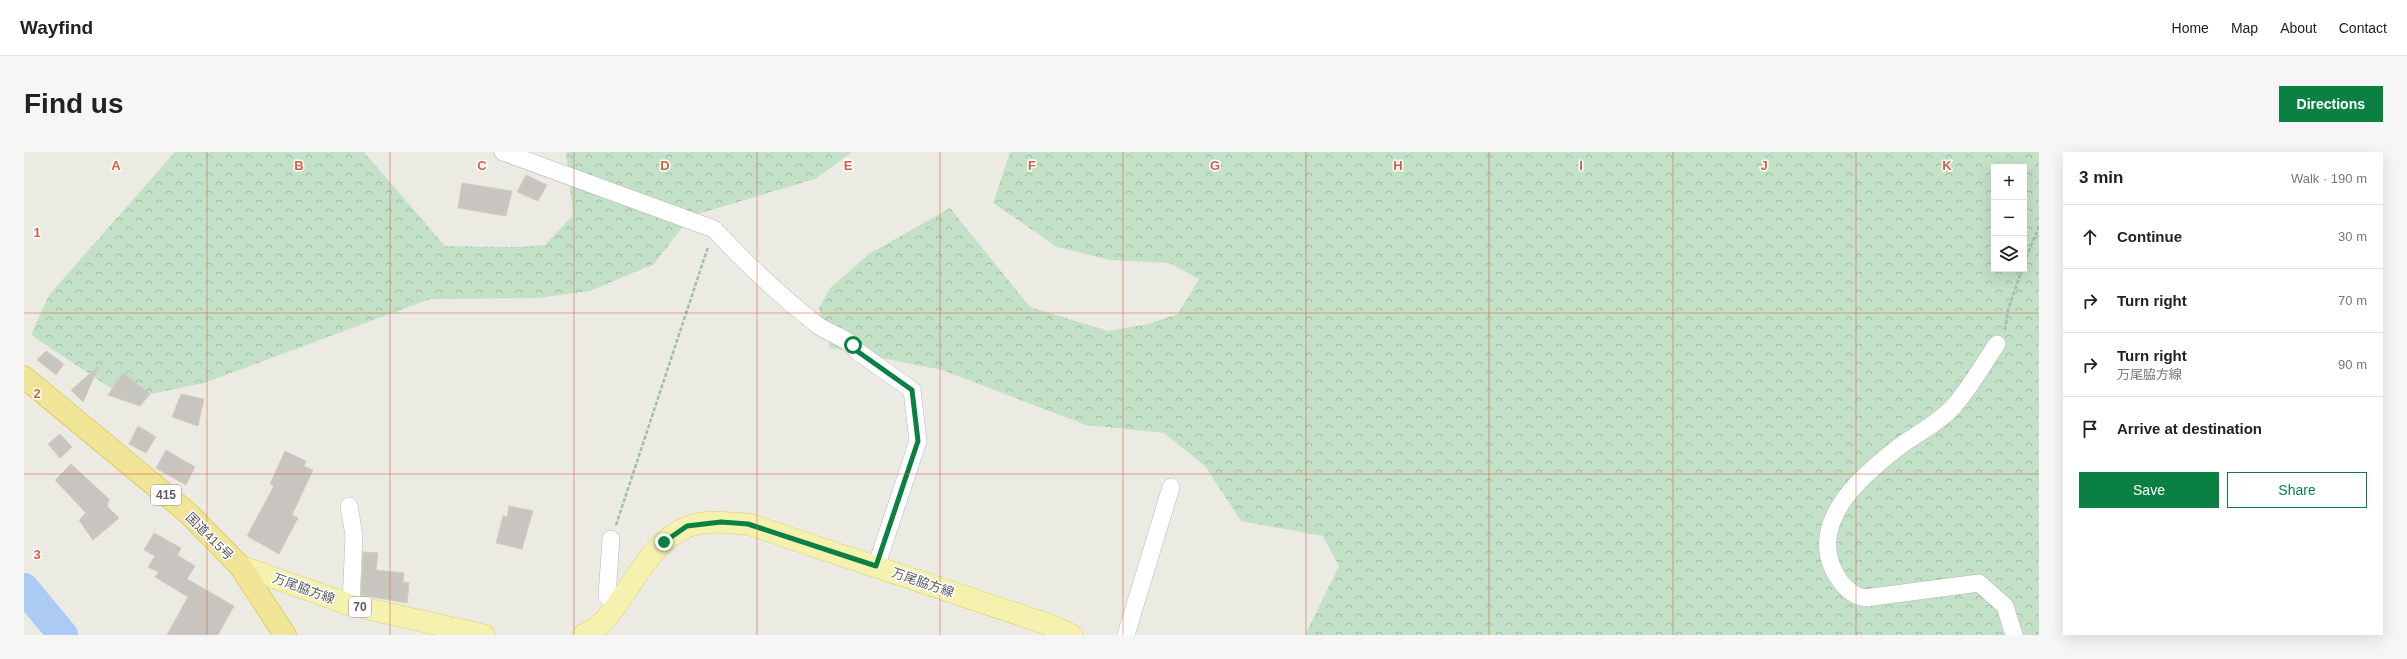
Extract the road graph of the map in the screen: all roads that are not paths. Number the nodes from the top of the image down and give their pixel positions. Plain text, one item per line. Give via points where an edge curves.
1 (503, 152) edge
2 (1997, 344) road end
3 (24, 377) edge
4 (1171, 487) dead end
5 (349, 506) dead end
6 (611, 539) road end
7 (240, 566) junction
8 (876, 566) junction
9 (351, 605) junction
10 (616, 606) junction
11 (588, 634) edge
12 (285, 635) edge
13 (484, 635) edge
14 (1072, 635) edge
15 (1126, 635) edge
16 (2014, 635) edge

1 - 8 street via 714,229 817,325 853,345 857,351 912,390 918,441
2 - 16 street via 1954,407 1862,478 1840,504 1829,532 1830,561 1839,581 1855,596 1864,598 1979,584 2005,606
3 - 7 highway, 国道415号 / 415 via 188,513
4 - 15 street
5 - 9 street via 354,536
6 - 10 street via 607,596
7 - 9 main road, 万尾脇方線 / 70
7 - 12 highway, 国道415号 / 415
8 - 10 main road, 万尾脇方線 via 748,524 703,523 687,526 664,542
8 - 14 main road, 万尾脇方線 via 1050,625
9 - 13 main road, 万尾脇方線 / 70
10 - 11 main road, 万尾脇方線

